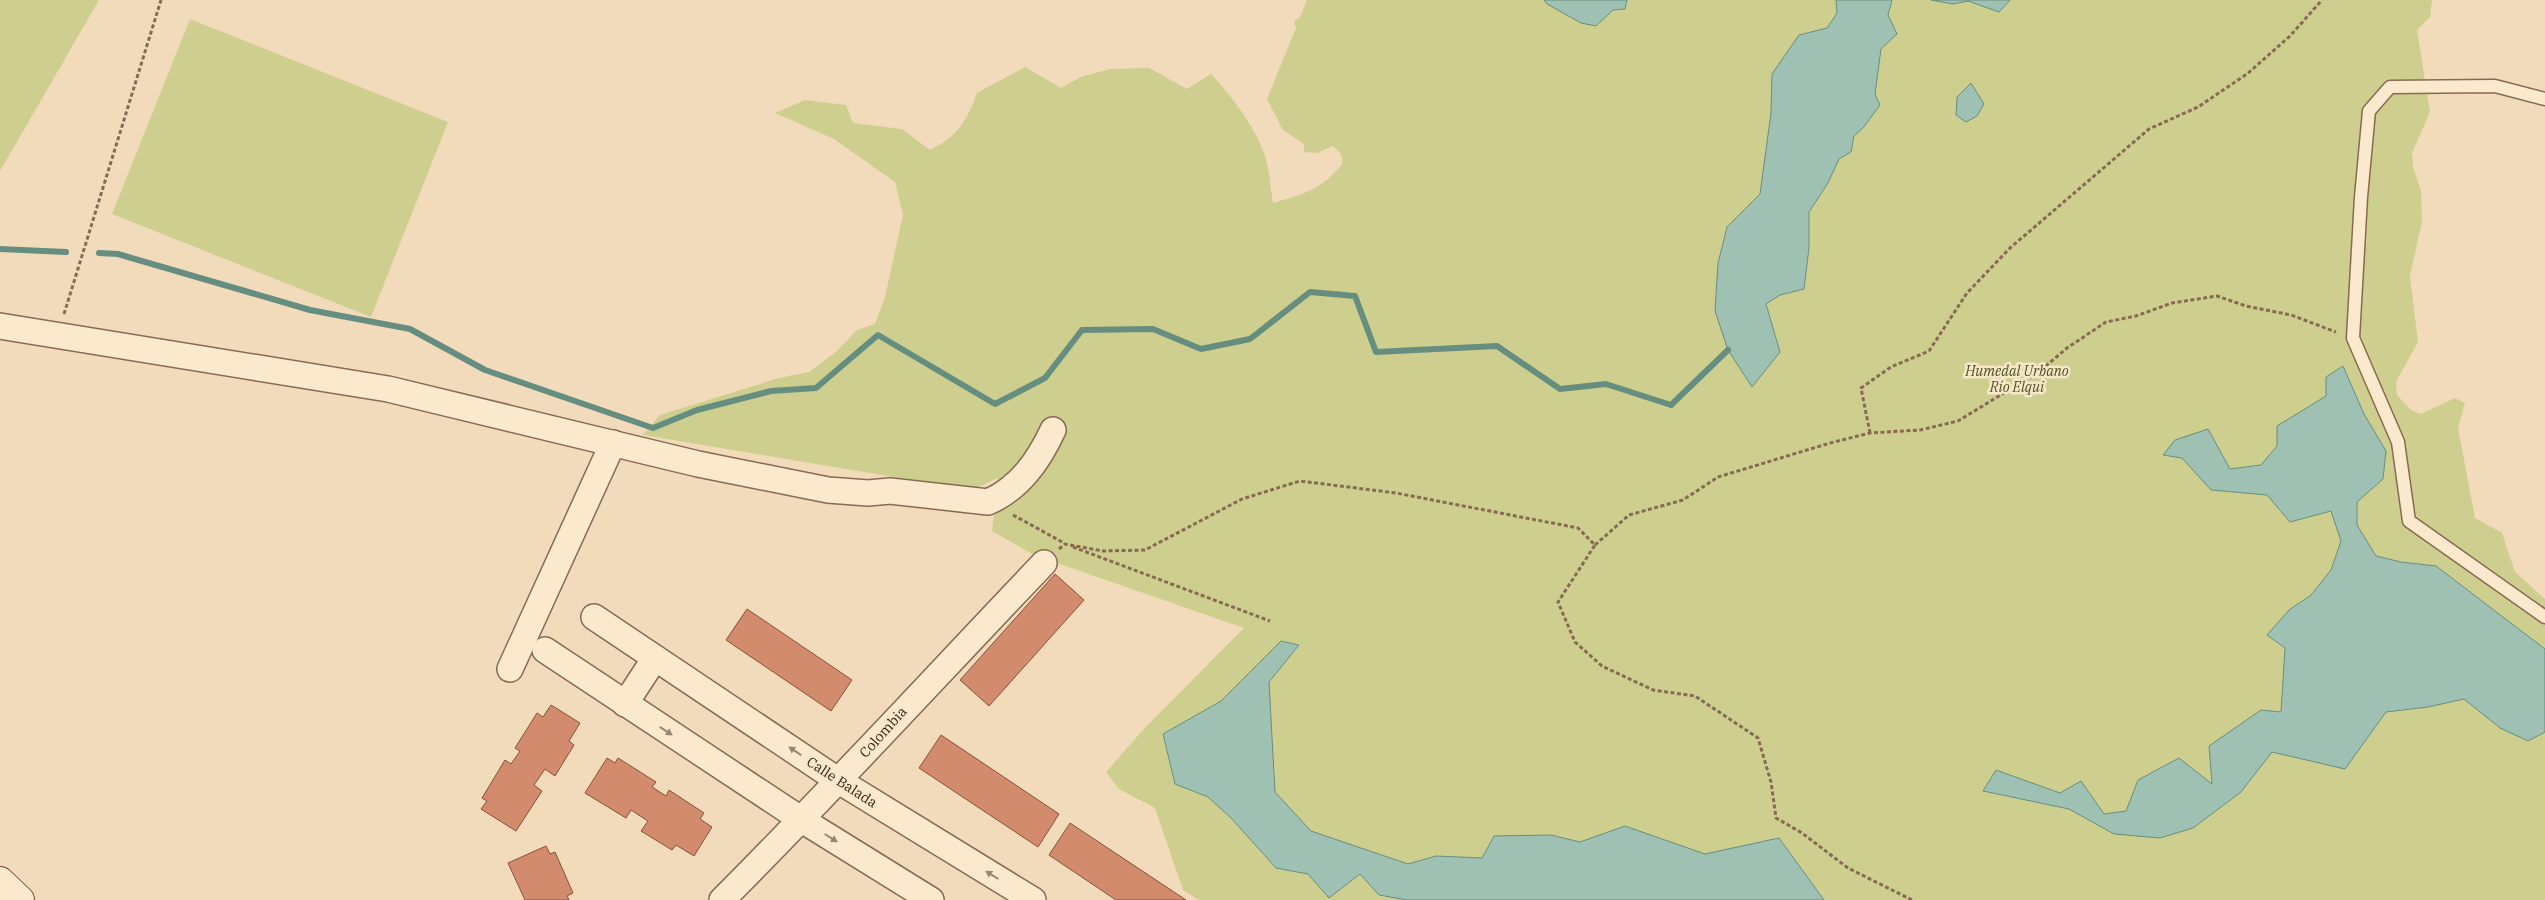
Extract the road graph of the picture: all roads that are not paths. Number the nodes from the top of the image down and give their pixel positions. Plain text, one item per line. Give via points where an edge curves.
1 (2545, 99) edge
2 (0, 326) edge
3 (1053, 430) dead end
4 (613, 443) junction
5 (1044, 563) road end
6 (594, 617) dead end
7 (2545, 617) edge
8 (545, 650) dead end
9 (655, 658) junction
10 (510, 669) dead end
11 (625, 704) junction
12 (839, 781) junction
13 (802, 820) junction
14 (0, 881) edge
15 (20, 900) edge
16 (722, 900) edge
17 (931, 900) edge
18 (1033, 900) edge

1 - 7 lane via 2495,86 2390,87 2369,111 2353,338 2398,442 2409,521
2 - 4 street via 388,389
3 - 4 street via 1025,476 1002,496 988,502 890,491 828,490
4 - 10 street
5 - 12 street, Colombia
6 - 9 street, Calle Balada
8 - 11 street
9 - 11 street
12 -> 9 street, Calle Balada
11 -> 13 street
12 - 13 street, Colombia
18 -> 12 street, Calle Balada
13 - 16 street, Colombia
13 -> 17 street
14 - 15 main road

